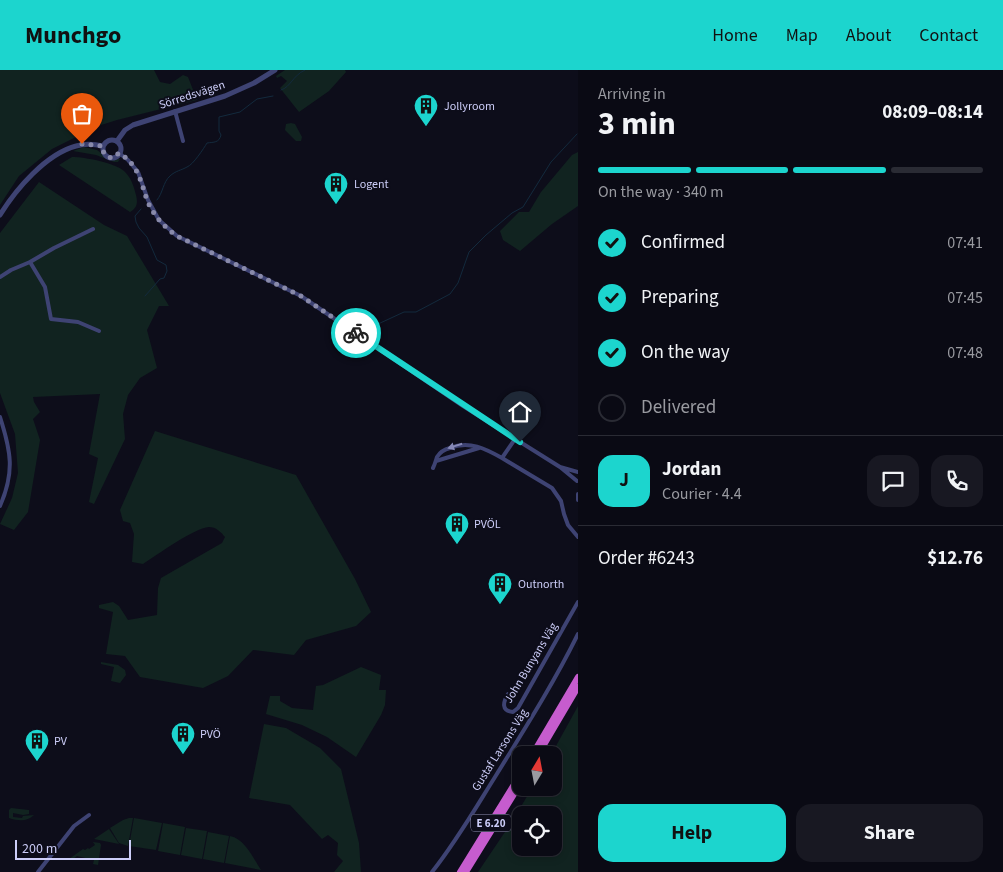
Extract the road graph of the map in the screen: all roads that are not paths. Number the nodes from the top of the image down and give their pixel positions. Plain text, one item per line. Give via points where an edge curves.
1 (275, 70) edge
2 (267, 72) edge
3 (175, 112) junction
4 (116, 141) junction
5 (183, 141) dead end
6 (103, 146) junction
7 (119, 153) junction
8 (0, 215) edge
9 (93, 229) dead end
10 (30, 262) junction
11 (0, 277) edge
12 (99, 331) dead end
13 (0, 417) edge
14 (515, 439) junction
15 (481, 448) junction
16 (502, 458) junction
17 (436, 462) junction
18 (560, 467) junction
19 (433, 468) dead end
20 (578, 472) edge
21 (578, 481) edge
22 (578, 494) edge
23 (578, 500) edge
24 (0, 506) edge
25 (578, 536) edge
26 (578, 602) edge
27 (578, 634) edge
28 (578, 677) edge
29 (578, 687) edge
30 (508, 694) dead end
31 (537, 746) edge
32 (543, 746) edge
33 (512, 788) edge
34 (513, 796) edge
35 (89, 815) dead end
36 (38, 872) edge
37 (432, 872) edge
38 (460, 872) edge
39 (466, 872) edge

1 - 2 street, Sörredsvägen
2 - 3 street, Sörredsvägen via 225,96
3 - 4 street, Sörredsvägen via 131,126
3 - 5 street
4 - 6 street, Sörredsvägen via 109,140
4 - 7 street
6 - 7 street, Sörredsvägen via 108,157
6 - 8 street, Sörredsvägen via 82,144 56,156 23,185
7 - 14 street via 138,172 159,220 177,236 301,296
9 - 10 street
10 - 11 street
10 - 12 street via 45,287 50,318 78,322
13 - 24 street via 11,463
14 - 16 street
14 - 18 street
15 - 16 street
15 - 17 street
15 -> 17 street via 471,444 454,446 440,454
16 - 25 street via 552,488 561,501 568,525
17 - 19 street
18 - 20 street
18 - 21 street
22 - 23 street
26 - 30 street, John Bunyans Väg via 513,712 504,706
27 - 37 street, Gustaf Larsons Väg via 509,755
28 - 31 highway
29 - 32 highway
33 - 38 highway, E 6.20
34 - 39 highway, E 6.20
35 - 36 street via 74,826

